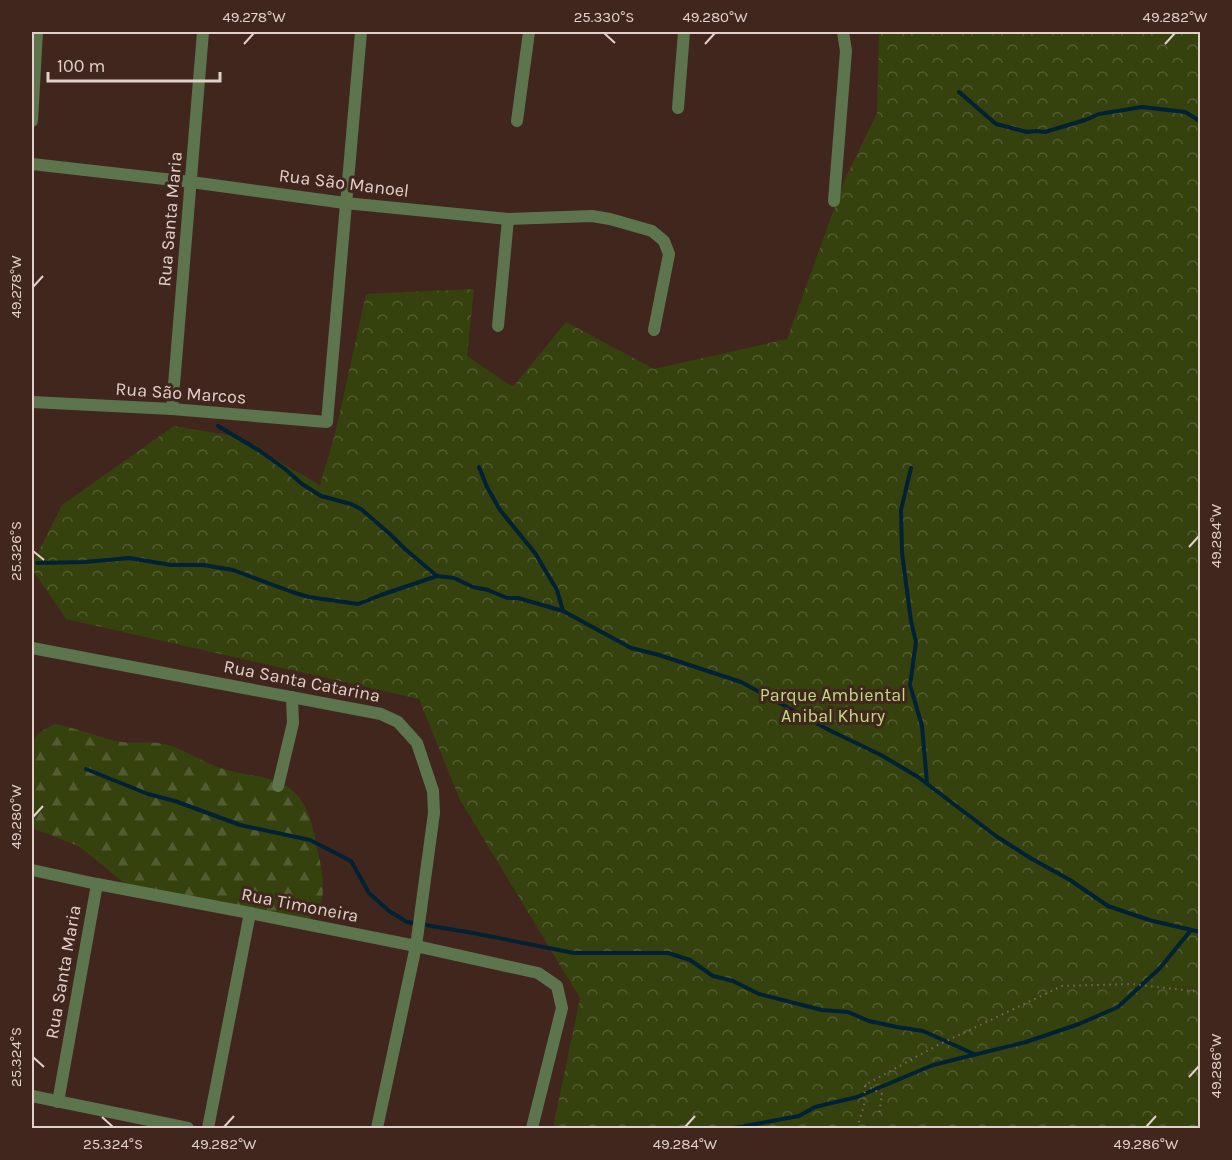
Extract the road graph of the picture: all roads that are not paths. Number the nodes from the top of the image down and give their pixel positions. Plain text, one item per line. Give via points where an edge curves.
1 (37, 32) edge
2 (203, 32) edge
3 (361, 32) edge
4 (530, 32) edge
5 (684, 32) edge
6 (843, 32) edge
7 (678, 108) dead end
8 (32, 121) edge
9 (518, 121) dead end
10 (32, 164) edge
11 (191, 182) junction
12 (834, 201) dead end
13 (345, 203) junction
14 (508, 219) junction
15 (498, 326) dead end
16 (654, 330) dead end
17 (32, 402) edge
18 (172, 409) junction
19 (32, 648) edge
20 (292, 697) junction
21 (278, 786) dead end
22 (32, 870) edge
23 (97, 884) junction
24 (250, 913) junction
25 (416, 946) junction
26 (32, 1096) edge
27 (58, 1102) junction
28 (188, 1128) edge
29 (208, 1128) edge
30 (376, 1128) edge
31 (532, 1128) edge

1 - 8 street
2 - 11 street, Rua Santa Maria
3 - 13 street
4 - 9 street
5 - 7 street
6 - 12 street via 846,51
10 - 11 street, Rua São Manoel
11 - 13 street, Rua São Manoel
11 - 18 street, Rua Santa Maria
13 - 14 street, Rua São Manoel
13 - 18 street, Rua São Marcos via 327,422
14 - 15 street
14 - 16 street, Rua São Manoel via 592,216 652,231 664,241 669,254
17 - 18 street, Rua São Marcos
19 - 20 street, Rua Santa Catarina
20 - 21 street via 293,723
20 - 25 street, Rua Santa Catarina via 381,714 398,722 417,743 433,791 434,813
22 - 23 street, Rua Timoneira
23 - 24 street, Rua Timoneira
23 - 27 street, Rua Santa Maria
24 - 25 street, Rua Timoneira
24 - 29 street
25 - 30 street, Rua Santa Catarina
25 - 31 street, Rua Timoneira via 538,973 557,986 562,1008
26 - 27 street
27 - 28 street

